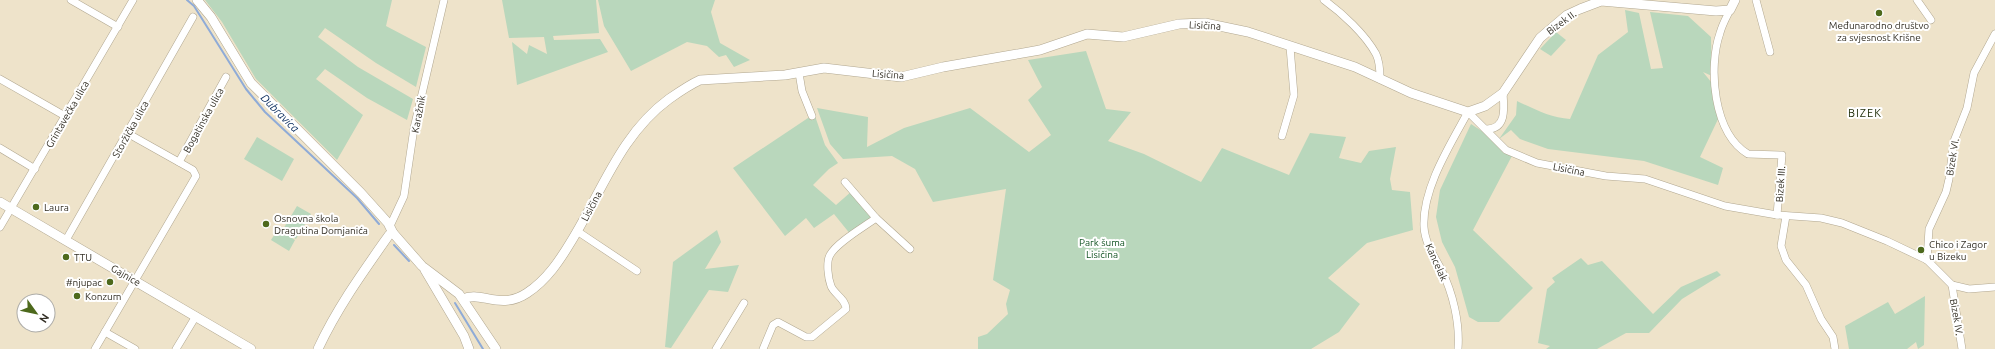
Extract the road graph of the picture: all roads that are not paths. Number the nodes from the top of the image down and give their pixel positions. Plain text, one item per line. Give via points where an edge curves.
1 (71, 0) edge
2 (133, 0) edge
3 (196, 0) edge
4 (444, 0) edge
5 (1324, 0) edge
6 (1756, 0) edge
7 (1917, 0) edge
8 (1734, 3) edge
9 (193, 17) dead end
10 (1931, 20) dead end
11 (118, 27) junction
12 (1995, 34) edge
13 (1290, 47) junction
14 (1770, 52) dead end
15 (799, 72) junction
16 (226, 77) dead end
17 (0, 79) edge
18 (1380, 79) junction
19 (1503, 93) junction
20 (1468, 112) junction
21 (65, 116) junction
22 (812, 116) dead end
23 (1487, 129) junction
24 (127, 133) junction
25 (1282, 136) dead end
26 (0, 148) edge
27 (179, 162) junction
28 (35, 169) junction
29 (846, 182) dead end
30 (0, 202) edge
31 (11, 209) junction
32 (1777, 215) junction
33 (1786, 216) junction
34 (876, 218) junction
35 (0, 227) edge
36 (391, 229) junction
37 (577, 231) junction
38 (66, 240) junction
39 (910, 249) dead end
40 (1927, 260) junction
41 (422, 266) junction
42 (637, 271) dead end
43 (135, 280) junction
44 (1952, 285) junction
45 (1995, 287) edge
46 (455, 290) junction
47 (441, 298) junction
48 (463, 299) junction
49 (744, 303) dead end
50 (196, 316) junction
51 (105, 332) junction
52 (95, 349) edge
53 (135, 349) edge
54 (176, 349) edge
55 (251, 349) edge
56 (318, 349) edge
57 (469, 349) edge
58 (496, 349) edge
59 (716, 349) edge
60 (763, 349) edge
61 (1458, 349) edge
62 (1835, 349) edge
63 (1962, 349) edge

1 - 11 street
2 - 11 street, Grintavečka ulica
3 - 36 street via 211,17 251,83 361,193
4 - 36 street, Karažnik via 416,121 404,196
5 - 18 street via 1343,14 1376,54 1380,65
6 - 14 street
7 - 10 street
8 - 19 street, Bizek II. via 1716,11 1601,1 1567,15 1546,32
8 - 32 street, Bizek III. via 1719,33 1716,52 1715,93 1718,110 1726,130 1743,151 1748,154 1782,156
9 - 24 street, Storžička ulica
11 - 21 street, Grintavečka ulica
12 - 40 street, Bizek VI. via 1974,73 1967,108 1954,141 1946,192 1929,229
13 - 15 street, Lisičina via 1234,28 1194,23 1123,37 1087,34 1040,50 901,77 824,68
13 - 18 street, Lisičina via 1355,67
13 - 25 street via 1294,95
15 - 22 street via 802,91
15 - 37 street, Lisičina via 700,80 657,108 644,119 628,141
16 - 27 street, Bogatinska ulica
17 - 21 street
18 - 20 street, Lisičina via 1411,93
19 - 20 street, Bizek II. via 1485,106
19 - 23 street via 1501,122 1496,127
20 - 23 street, Lisičina
20 - 61 street, Kancelak via 1444,155 1434,181 1424,228 1456,314
21 - 28 street, Grintavečka ulica
23 - 32 street, Lisičina via 1492,138 1506,150 1537,163 1606,176 1646,179 1725,206
24 - 27 street
24 - 38 street, Storžička ulica
26 - 28 street
27 - 43 street via 196,174 195,179
28 - 31 street, Grintavečka ulica
29 - 34 street
30 - 31 street, Gajnice
31 - 35 street, Grintavečka ulica
31 - 38 street, Gajnice
32 - 33 street, Bizek III.
33 - 40 street, Bizek III. via 1821,218 1842,223
33 - 62 street via 1781,246 1786,260 1806,285 1821,319 1833,337
34 - 39 street
34 - 60 street via 837,246 830,255 831,287 846,304 846,309 812,337 806,337 778,322 773,325
36 - 41 street
36 - 56 street, Karažnik via 344,299
37 - 42 street, Lisičina
37 - 48 street, Lisičina via 558,263 523,296 508,301 489,301 472,296
38 - 43 street, Gajnice
40 - 44 street, Bizek III.
41 - 46 street
41 - 47 street
43 - 50 street, Gajnice
43 - 51 street
44 - 45 street via 1969,289
44 - 63 street, Bizek IV.
46 - 47 street
46 - 48 street
47 - 57 street
48 - 58 street
49 - 59 street
50 - 54 street
50 - 55 street, Gajnice
51 - 52 street
51 - 53 street

